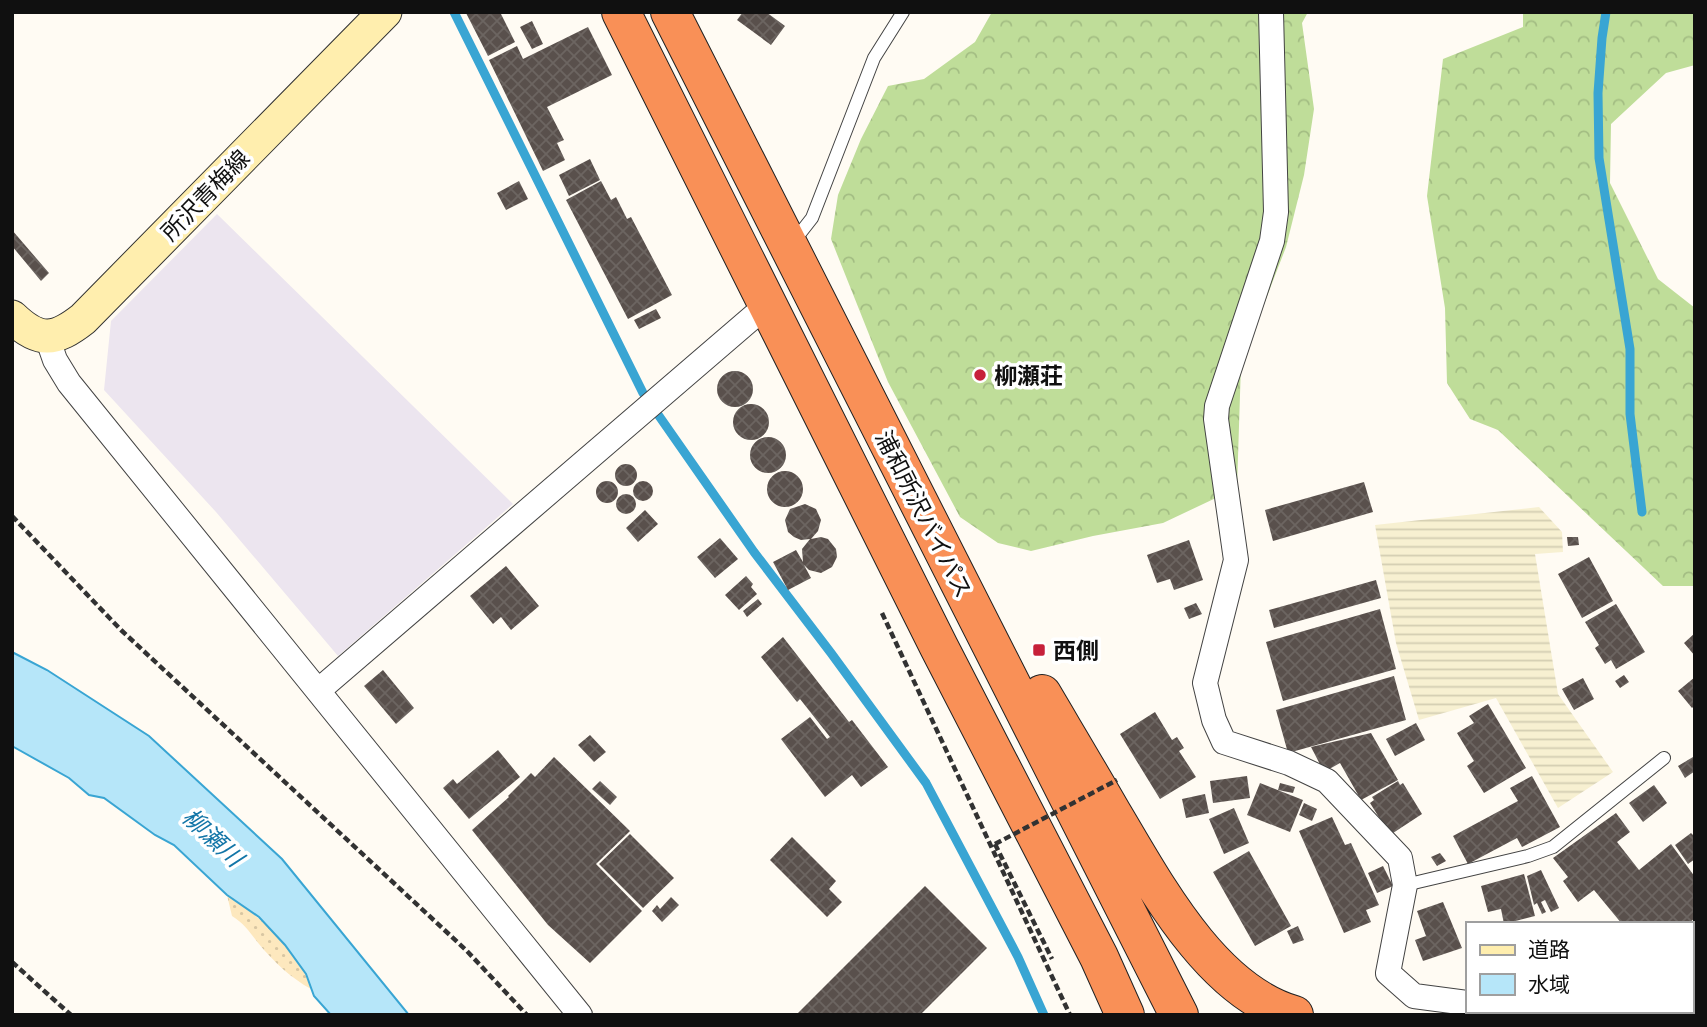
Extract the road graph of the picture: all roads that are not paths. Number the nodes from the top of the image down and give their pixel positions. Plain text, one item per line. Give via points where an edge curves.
1 (385, 12) edge
2 (621, 12) edge
3 (670, 12) edge
4 (903, 12) edge
5 (1271, 12) edge
6 (789, 247) junction
7 (768, 304) junction
8 (12, 317) edge
9 (47, 337) junction
10 (887, 442) junction
11 (319, 690) junction
12 (1664, 758) dead end
13 (1405, 885) junction
14 (1466, 1003) edge
15 (1096, 1014) edge
16 (580, 1015) edge
17 (1179, 1015) edge
18 (1294, 1015) edge

1 - 9 main road, 所沢青梅線 via 83,319 63,334
2 - 7 highway, 浦和所沢バイパス
3 - 6 highway, 浦和所沢バイパス
4 - 6 lane via 874,58 813,218
5 - 13 street via 1276,212 1272,241 1217,406 1236,561 1205,683 1224,742 1327,781 1400,858
6 - 10 highway, 浦和所沢バイパス
7 - 11 street
7 - 15 highway, 浦和所沢バイパス via 1099,957
8 - 9 main road
9 - 11 street via 69,383
10 - 17 highway, 浦和所沢バイパス
10 - 18 highway via 955,546 1155,885 1227,975 1257,998
11 - 16 street
12 - 13 lane via 1553,847
13 - 14 street via 1388,973 1414,996

